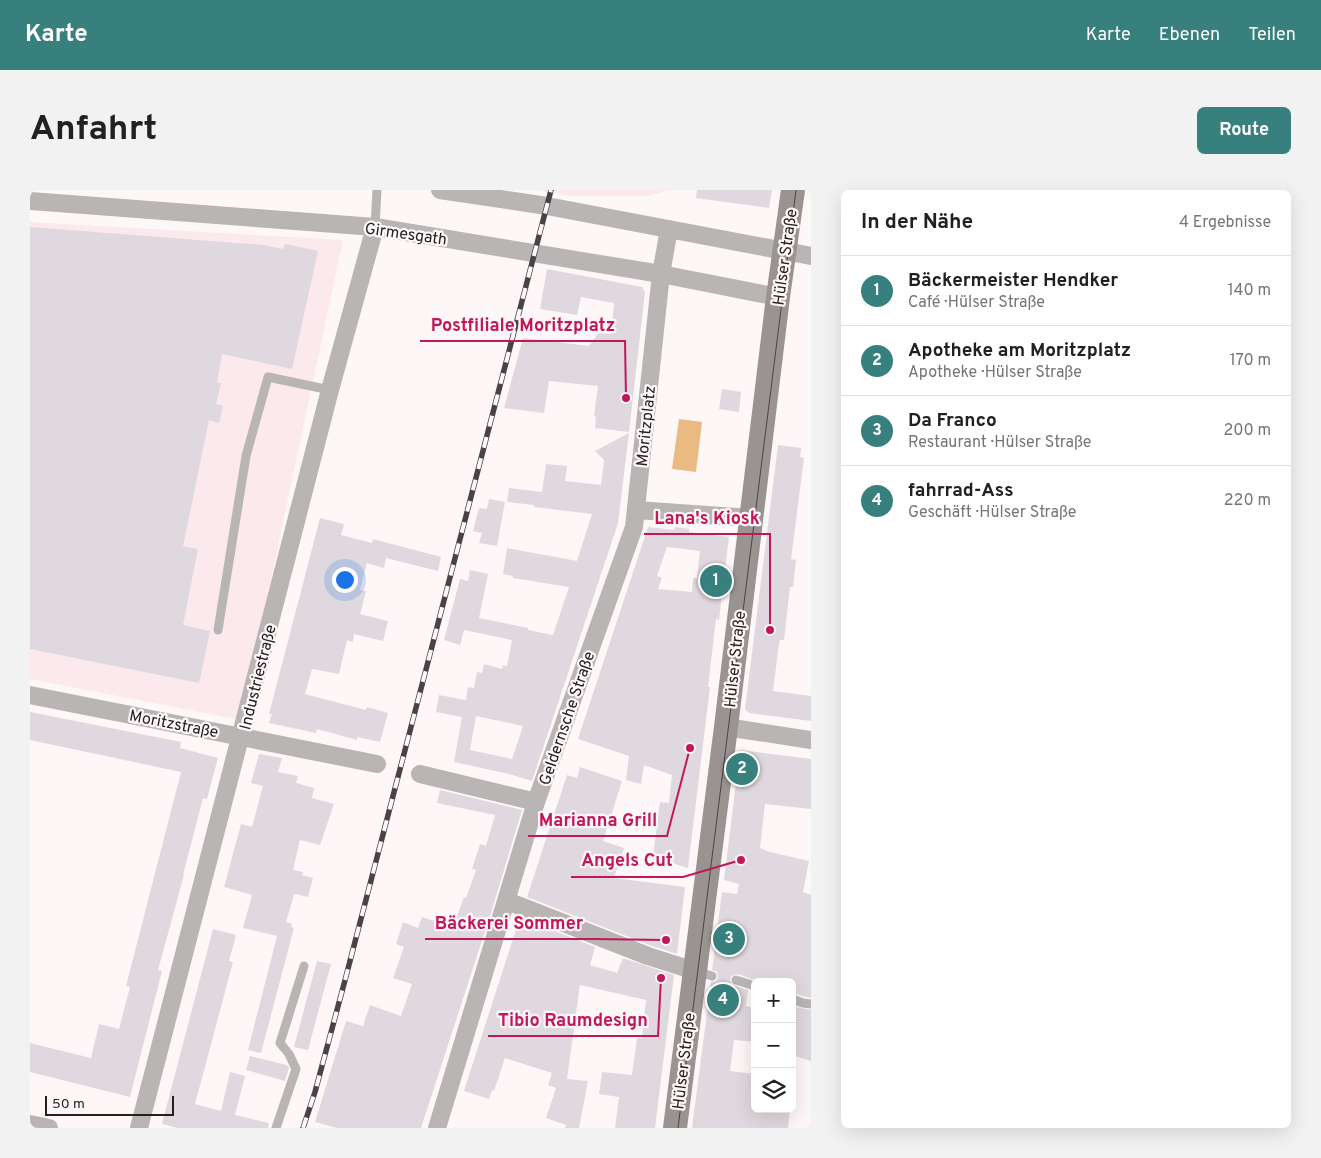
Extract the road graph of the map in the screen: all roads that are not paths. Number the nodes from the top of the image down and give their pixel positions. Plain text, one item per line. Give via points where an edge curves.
1 (377, 190) edge
2 (440, 190) edge
3 (793, 190) edge
4 (30, 201) edge
5 (375, 227) junction
6 (668, 229) junction
7 (784, 252) junction
8 (811, 256) edge
9 (660, 274) junction
10 (778, 297) junction
11 (330, 390) junction
12 (636, 510) junction
13 (751, 518) junction
14 (218, 630) dead end
15 (30, 695) edge
16 (726, 727) junction
17 (242, 736) junction
18 (811, 740) edge
19 (377, 764) dead end
20 (420, 774) dead end
21 (536, 802) junction
22 (507, 901) junction
23 (304, 966) dead end
24 (703, 974) junction
25 (736, 980) dead end
26 (751, 985) edge
27 (796, 1000) edge
28 (811, 1004) edge
29 (30, 1124) edge
30 (49, 1128) edge
31 (139, 1128) edge
32 (276, 1128) edge
33 (437, 1128) edge
34 (675, 1128) edge

1 - 5 lane
2 - 6 street
3 - 7 street, Hülser Straße
4 - 5 street, Girmesgath
5 - 9 street, Girmesgath
5 - 11 street, Industriestraße
6 - 7 street
6 - 9 street, Moritzplatz
7 - 8 street
7 - 10 street, Hülser Straße
9 - 10 street, Girmesgath
9 - 12 street, Moritzplatz
10 - 13 street, Hülser Straße
11 - 14 lane via 268,376 246,456
11 - 17 street, Industriestraße
12 - 13 street
12 - 21 street, Geldernsche Straße via 634,527
13 - 16 street, Hülser Straße
15 - 17 street, Moritzstraße
16 - 18 street
16 - 24 street, Hülser Straße
17 - 19 street, Moritzstraße
17 - 31 street, Industriestraße
20 - 21 street
21 - 22 street, Geldernsche Straße
22 - 24 street
22 - 33 street, Geldernsche Straße
23 - 32 lane via 280,1043 296,1069
24 - 34 street, Hülser Straße
25 - 26 lane
27 - 28 lane
29 - 30 street

